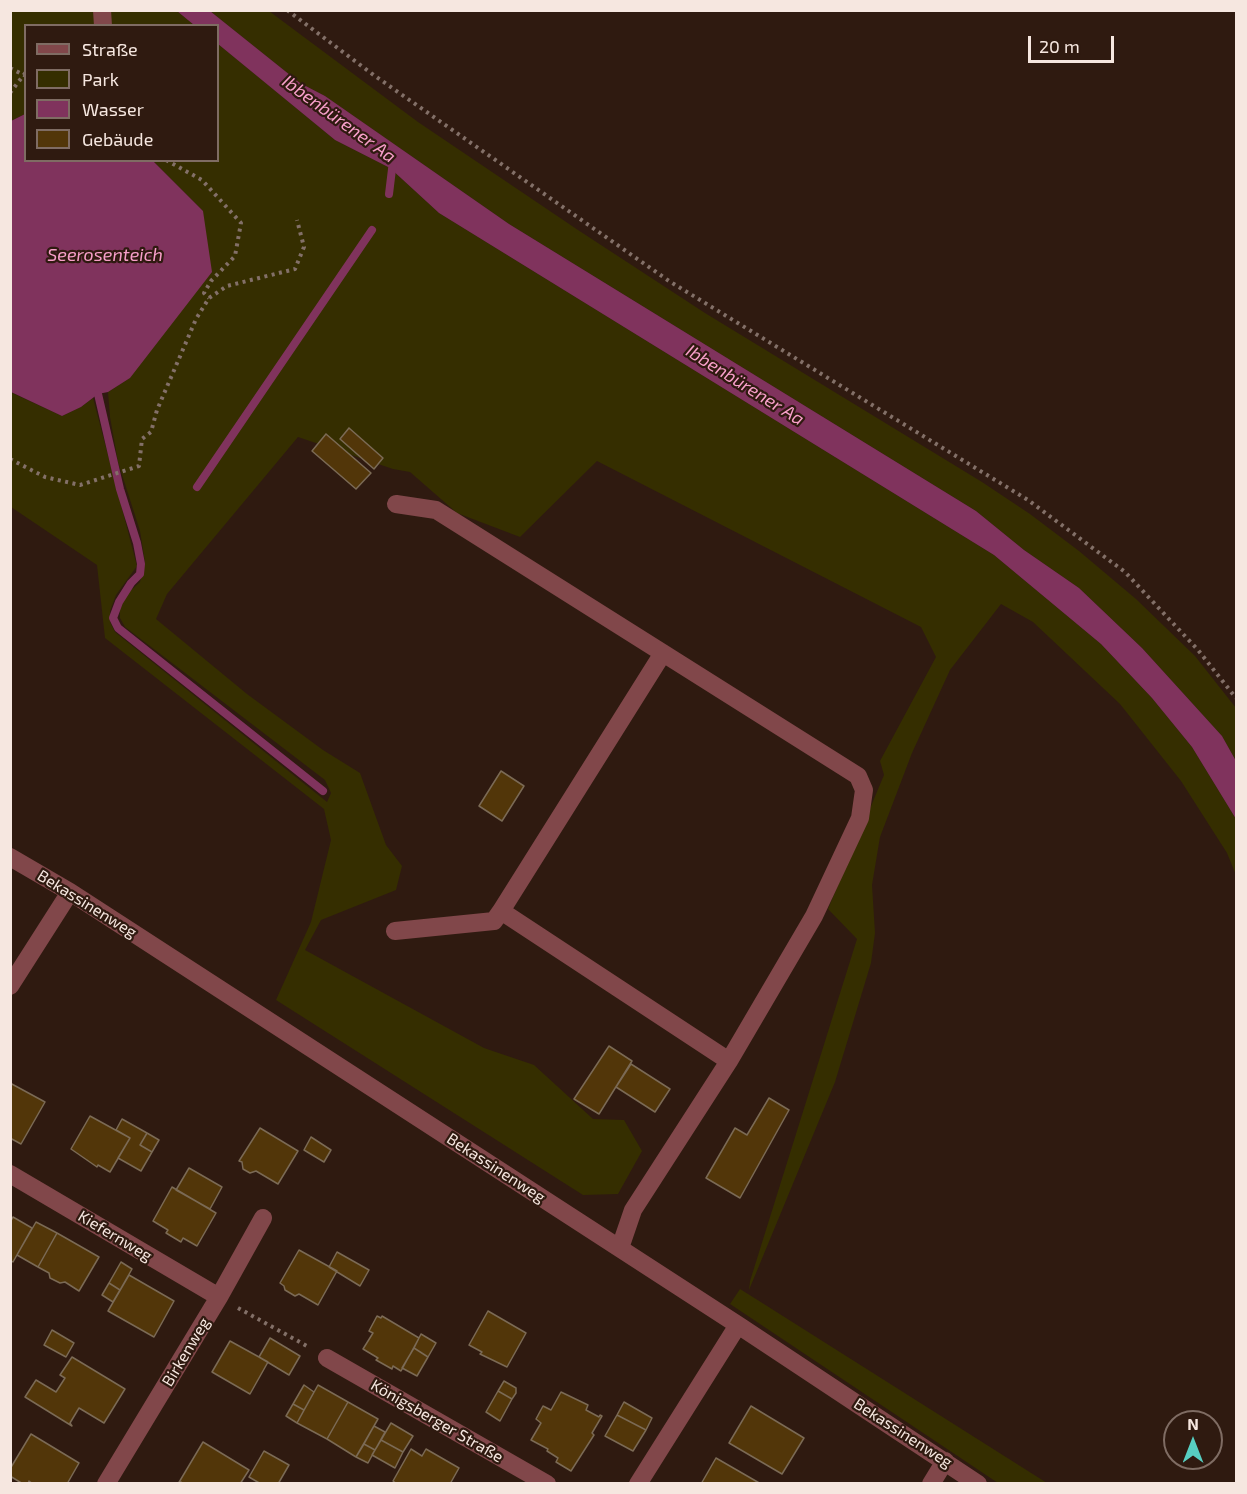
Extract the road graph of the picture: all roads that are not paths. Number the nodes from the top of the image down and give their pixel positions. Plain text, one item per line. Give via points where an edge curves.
1 (396, 504) dead end
2 (663, 653) junction
3 (10, 857) edge
4 (70, 892) junction
5 (501, 910) junction
6 (396, 931) dead end
7 (10, 986) edge
8 (729, 1061) junction
9 (10, 1174) edge
10 (263, 1218) dead end
11 (620, 1248) junction
12 (219, 1297) junction
13 (738, 1324) junction
14 (327, 1358) road end
15 (945, 1461) junction
16 (106, 1484) edge
17 (547, 1484) edge
18 (638, 1484) edge
19 (932, 1484) edge
20 (978, 1484) edge

1 - 2 street via 436,510
2 - 5 street
2 - 8 street via 858,776 864,790 860,818 813,916
3 - 4 street, Bekassinenweg
4 - 7 street
4 - 11 street, Bekassinenweg
5 - 6 street via 494,921
5 - 8 street
8 - 11 street via 633,1210
9 - 12 street, Kiefernweg
10 - 12 street, Birkenweg
11 - 13 street, Bekassinenweg
12 - 16 street, Birkenweg
13 - 15 street, Bekassinenweg
13 - 18 street
14 - 17 street, Königsberger Straße
15 - 19 street
15 - 20 street, Bekassinenweg

